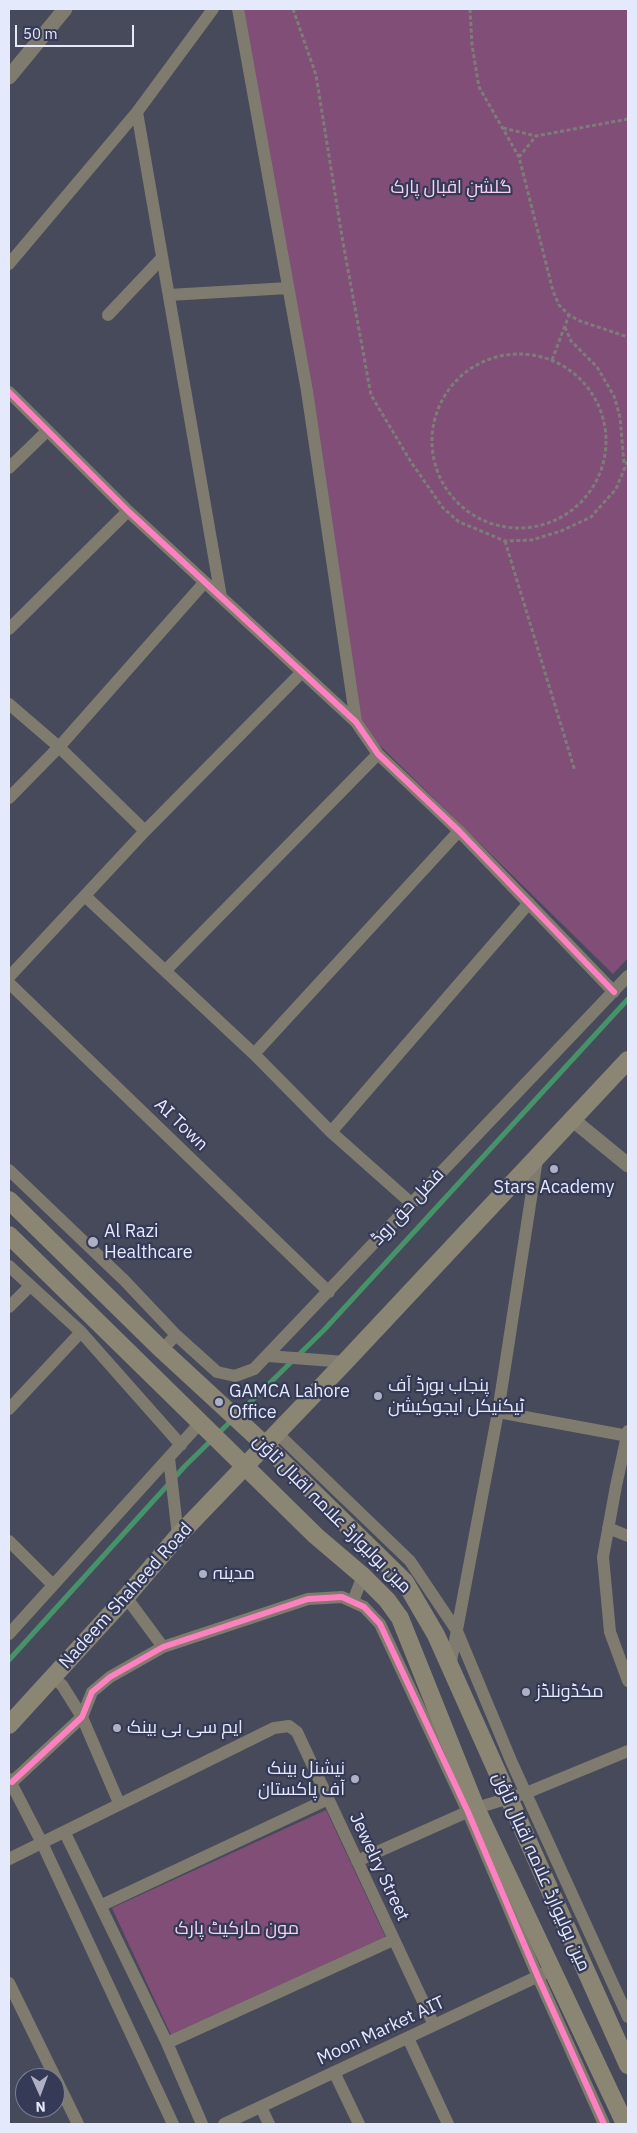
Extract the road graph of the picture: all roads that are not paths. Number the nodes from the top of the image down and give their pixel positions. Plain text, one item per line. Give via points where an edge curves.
1 (65, 9) edge
2 (213, 9) edge
3 (238, 9) edge
4 (10, 72) edge
5 (137, 112) junction
6 (162, 258) junction
7 (9, 264) edge
8 (288, 288) junction
9 (169, 296) junction
10 (108, 315) dead end
11 (9, 392) edge
12 (47, 430) junction
13 (9, 468) edge
14 (128, 511) junction
15 (204, 583) junction
16 (220, 597) junction
17 (9, 629) edge
18 (301, 673) junction
19 (9, 704) edge
20 (356, 722) junction
21 (58, 747) junction
22 (378, 754) junction
23 (9, 798) edge
24 (145, 831) junction
25 (459, 831) junction
26 (85, 896) junction
27 (529, 903) junction
28 (166, 970) junction
29 (9, 976) edge
30 (628, 976) edge
31 (9, 984) edge
32 (614, 992) junction
33 (254, 1054) junction
34 (628, 1060) edge
35 (573, 1120) junction
36 (331, 1132) junction
37 (537, 1159) junction
38 (628, 1165) edge
39 (9, 1170) edge
40 (9, 1200) edge
41 (411, 1203) junction
42 (9, 1236) edge
43 (9, 1266) edge
44 (29, 1286) junction
45 (329, 1292) junction
46 (9, 1307) edge
47 (81, 1332) junction
48 (176, 1335) junction
49 (162, 1350) junction
50 (268, 1356) junction
51 (345, 1362) junction
52 (9, 1409) edge
53 (498, 1412) junction
54 (203, 1426) junction
55 (628, 1434) edge
56 (266, 1438) junction
57 (181, 1444) junction
58 (170, 1462) junction
59 (244, 1467) junction
60 (608, 1528) junction
61 (178, 1536) junction
62 (628, 1536) edge
63 (9, 1541) edge
64 (363, 1576) junction
65 (53, 1585) junction
66 (126, 1597) junction
67 (353, 1601) junction
68 (457, 1631) junction
69 (9, 1634) edge
70 (163, 1647) junction
71 (450, 1668) junction
72 (53, 1678) junction
73 (628, 1681) edge
74 (82, 1717) junction
75 (9, 1725) edge
76 (628, 1751) edge
77 (10, 1781) edge
78 (526, 1793) junction
79 (328, 1799) junction
80 (508, 1799) junction
81 (119, 1803) junction
82 (472, 1810) junction
83 (65, 1833) junction
84 (42, 1843) junction
85 (9, 1859) edge
86 (357, 1861) junction
87 (102, 1905) junction
88 (393, 1940) junction
89 (546, 1973) junction
90 (9, 1983) edge
91 (628, 2017) edge
92 (434, 2025) junction
93 (408, 2038) junction
94 (167, 2043) junction
95 (628, 2065) edge
96 (334, 2072) junction
97 (261, 2107) junction
98 (78, 2124) edge
99 (173, 2124) edge
100 (202, 2124) edge
101 (224, 2124) edge
102 (269, 2124) edge
103 (359, 2124) edge
104 (448, 2124) edge
105 (604, 2124) edge
106 (625, 2124) edge

1 - 4 street
2 - 5 street
3 - 8 street
5 - 6 street
5 - 7 street
6 - 9 street
6 - 10 street
8 - 9 street
8 - 20 street via 308,391
9 - 16 street
11 - 12 street
12 - 13 street
12 - 14 street
14 - 15 street
14 - 17 street
15 - 16 street
15 - 21 street
16 - 18 street
18 - 20 street
18 - 24 street
19 - 21 street
20 - 22 street
21 - 23 street
21 - 24 street
22 - 25 street
22 - 28 street
24 - 26 street
25 - 27 street
25 - 33 street
26 - 28 street
26 - 29 street
27 - 32 street
27 - 36 street
28 - 33 street
30 - 32 street, فضل حق روڈ
31 - 45 street, AI Town
32 - 41 street, فضل حق روڈ
33 - 36 street
34 - 35 main road
35 - 37 main road
35 - 38 street
36 - 41 street
37 - 51 main road
37 - 53 street
39 - 48 street, فضل حق روڈ via 125,1281
40 - 49 main road, مین بولیوارڈ علامہ اقبال ٹاؤن
41 - 45 street, فضل حق روڈ
42 - 54 main road
43 - 44 street
44 - 46 street
44 - 47 street
45 - 50 street, فضل حق روڈ
47 - 52 street
47 - 57 street
48 - 49 street
48 - 50 street, فضل حق روڈ via 210,1367 226,1375 246,1374
49 - 56 main road, مین بولیوارڈ علامہ اقبال ٹاؤن via 226,1409
50 - 51 street
51 - 56 main road
53 - 55 street
53 - 68 street
54 - 57 street
54 - 59 main road, مین بولیوارڈ علامہ اقبال ٹاؤن
55 - 60 street
56 - 59 main road
56 - 68 street via 410,1561
56 - 71 main road, مین بولیوارڈ علامہ اقبال ٹاؤن via 405,1582 432,1627
57 - 58 street
58 - 61 street
58 - 65 street
59 - 61 main road, Nadeem Shaheed Road
59 - 64 main road, مین بولیوارڈ علامہ اقبال ٹاؤن
60 - 62 street
60 - 73 street via 603,1557 610,1632
61 - 66 main road, Nadeem Shaheed Road
63 - 65 street
64 - 67 street
64 - 82 main road, مین بولیوارڈ علامہ اقبال ٹاؤن via 400,1618
65 - 69 street
66 - 70 street
66 - 72 main road, Nadeem Shaheed Road
67 - 70 street via 330,1596 308,1599
67 - 82 street via 364,1607 380,1624
68 - 71 street
68 - 78 street
70 - 74 street via 110,1677 92,1692
71 - 80 main road, مین بولیوارڈ علامہ اقبال ٹاؤن
72 - 74 street via 62,1685
72 - 75 main road, Nadeem Shaheed Road
74 - 77 street
74 - 81 street
76 - 78 street
77 - 84 street
78 - 80 street
78 - 91 street
79 - 81 street, Jewelry Street via 297,1732 289,1726 274,1728
79 - 86 street, Jewelry Street
79 - 87 street
80 - 82 street
80 - 95 main road, مین بولیوارڈ علامہ اقبال ٹاؤن
81 - 83 street
82 - 86 street
82 - 89 main road, مین بولیوارڈ علامہ اقبال ٹاؤن
83 - 84 street
83 - 87 street
84 - 85 street
84 - 99 street
86 - 88 street, Jewelry Street
87 - 94 street
88 - 92 street, Jewelry Street
88 - 94 street
89 - 92 street, Moon Market AIT
89 - 105 street
89 - 106 main road, مین بولیوارڈ علامہ اقبال ٹاؤن
90 - 98 street
92 - 93 street, Moon Market AIT
93 - 96 street, Moon Market AIT
93 - 104 street
94 - 100 street
96 - 97 street, Moon Market AIT
96 - 103 street
97 - 101 street, Moon Market AIT
97 - 102 street

